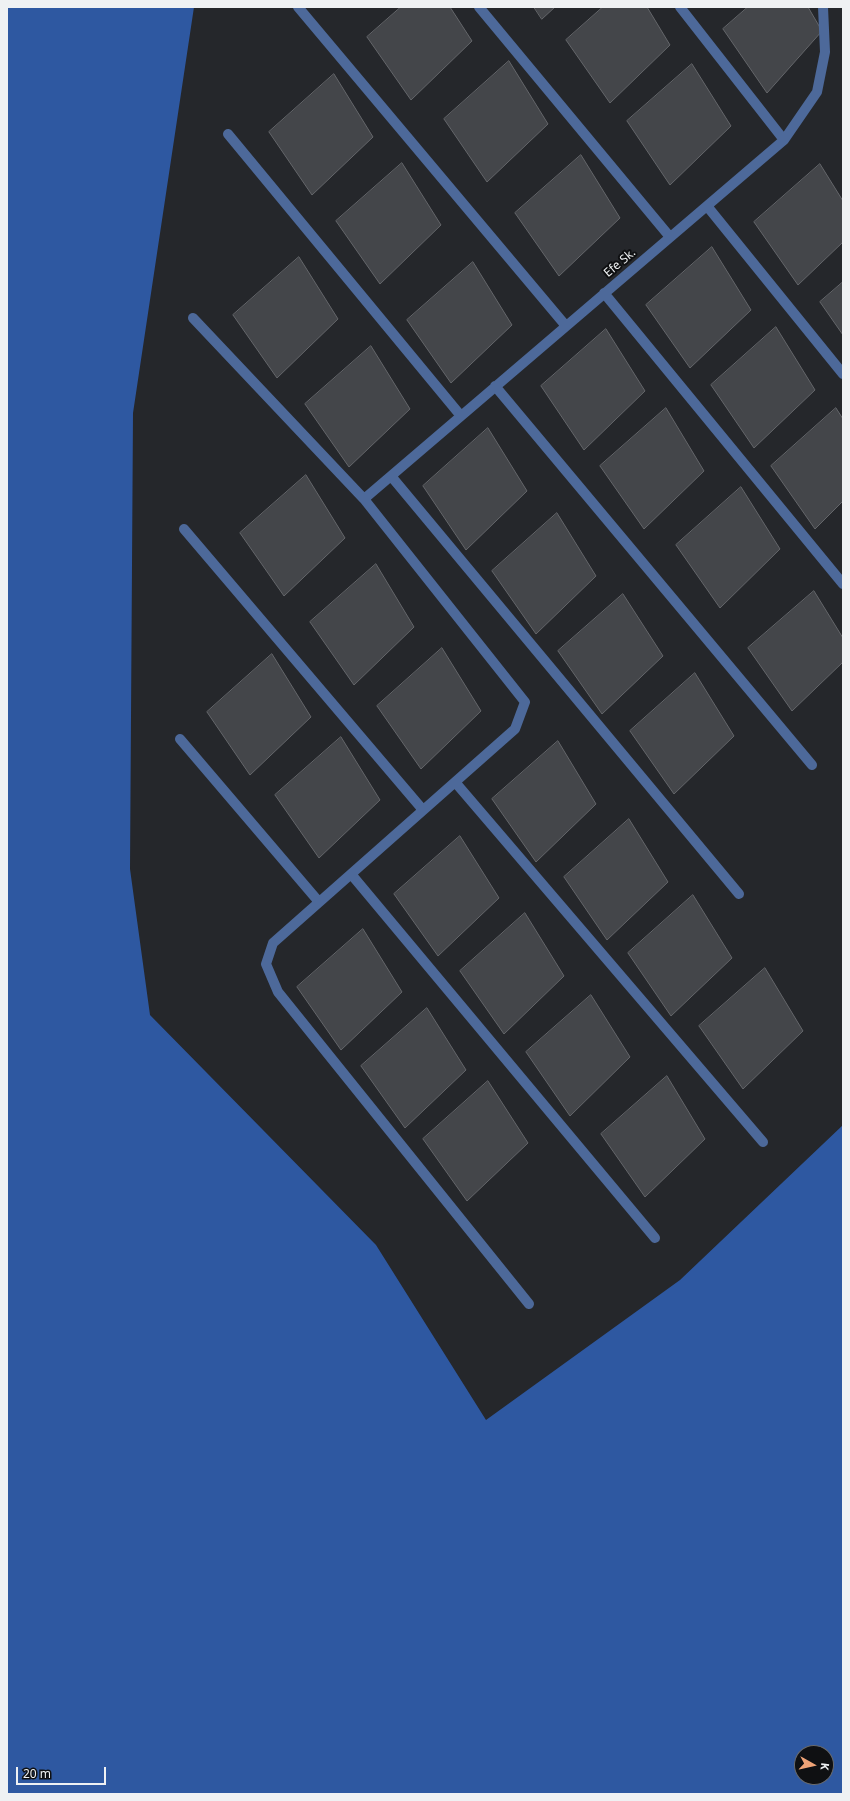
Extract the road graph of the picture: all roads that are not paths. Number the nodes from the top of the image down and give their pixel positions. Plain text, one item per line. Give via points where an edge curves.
1 (298, 7) edge
2 (479, 7) edge
3 (680, 7) edge
4 (823, 7) edge
5 (228, 134) dead end
6 (784, 140) junction
7 (707, 206) junction
8 (670, 237) junction
9 (604, 293) junction
10 (193, 318) dead end
11 (566, 326) junction
12 (843, 374) edge
13 (495, 386) junction
14 (461, 416) junction
15 (391, 476) junction
16 (364, 499) junction
17 (184, 529) dead end
18 (843, 584) edge
19 (180, 739) dead end
20 (812, 765) dead end
21 (455, 782) junction
22 (423, 810) junction
23 (351, 874) junction
24 (739, 894) dead end
25 (319, 902) junction
26 (763, 1142) dead end
27 (655, 1238) dead end
28 (529, 1304) dead end

1 - 11 street
2 - 8 street
3 - 6 street
4 - 6 street, Efe Sk. via 824,52 817,92
5 - 14 street
6 - 7 street, Efe Sk.
7 - 8 street, Efe Sk.
7 - 12 street
8 - 9 street, Efe Sk.
9 - 11 street, Efe Sk.
9 - 18 street
10 - 16 street
11 - 13 street, Efe Sk.
13 - 14 street, Efe Sk.
13 - 20 street
14 - 15 street, Efe Sk.
15 - 16 street, Efe Sk.
15 - 24 street
16 - 21 street via 525,702 515,729
17 - 22 street
19 - 25 street
21 - 22 street
21 - 26 street
22 - 23 street
23 - 25 street
23 - 27 street
25 - 28 street via 272,943 266,964 278,992

